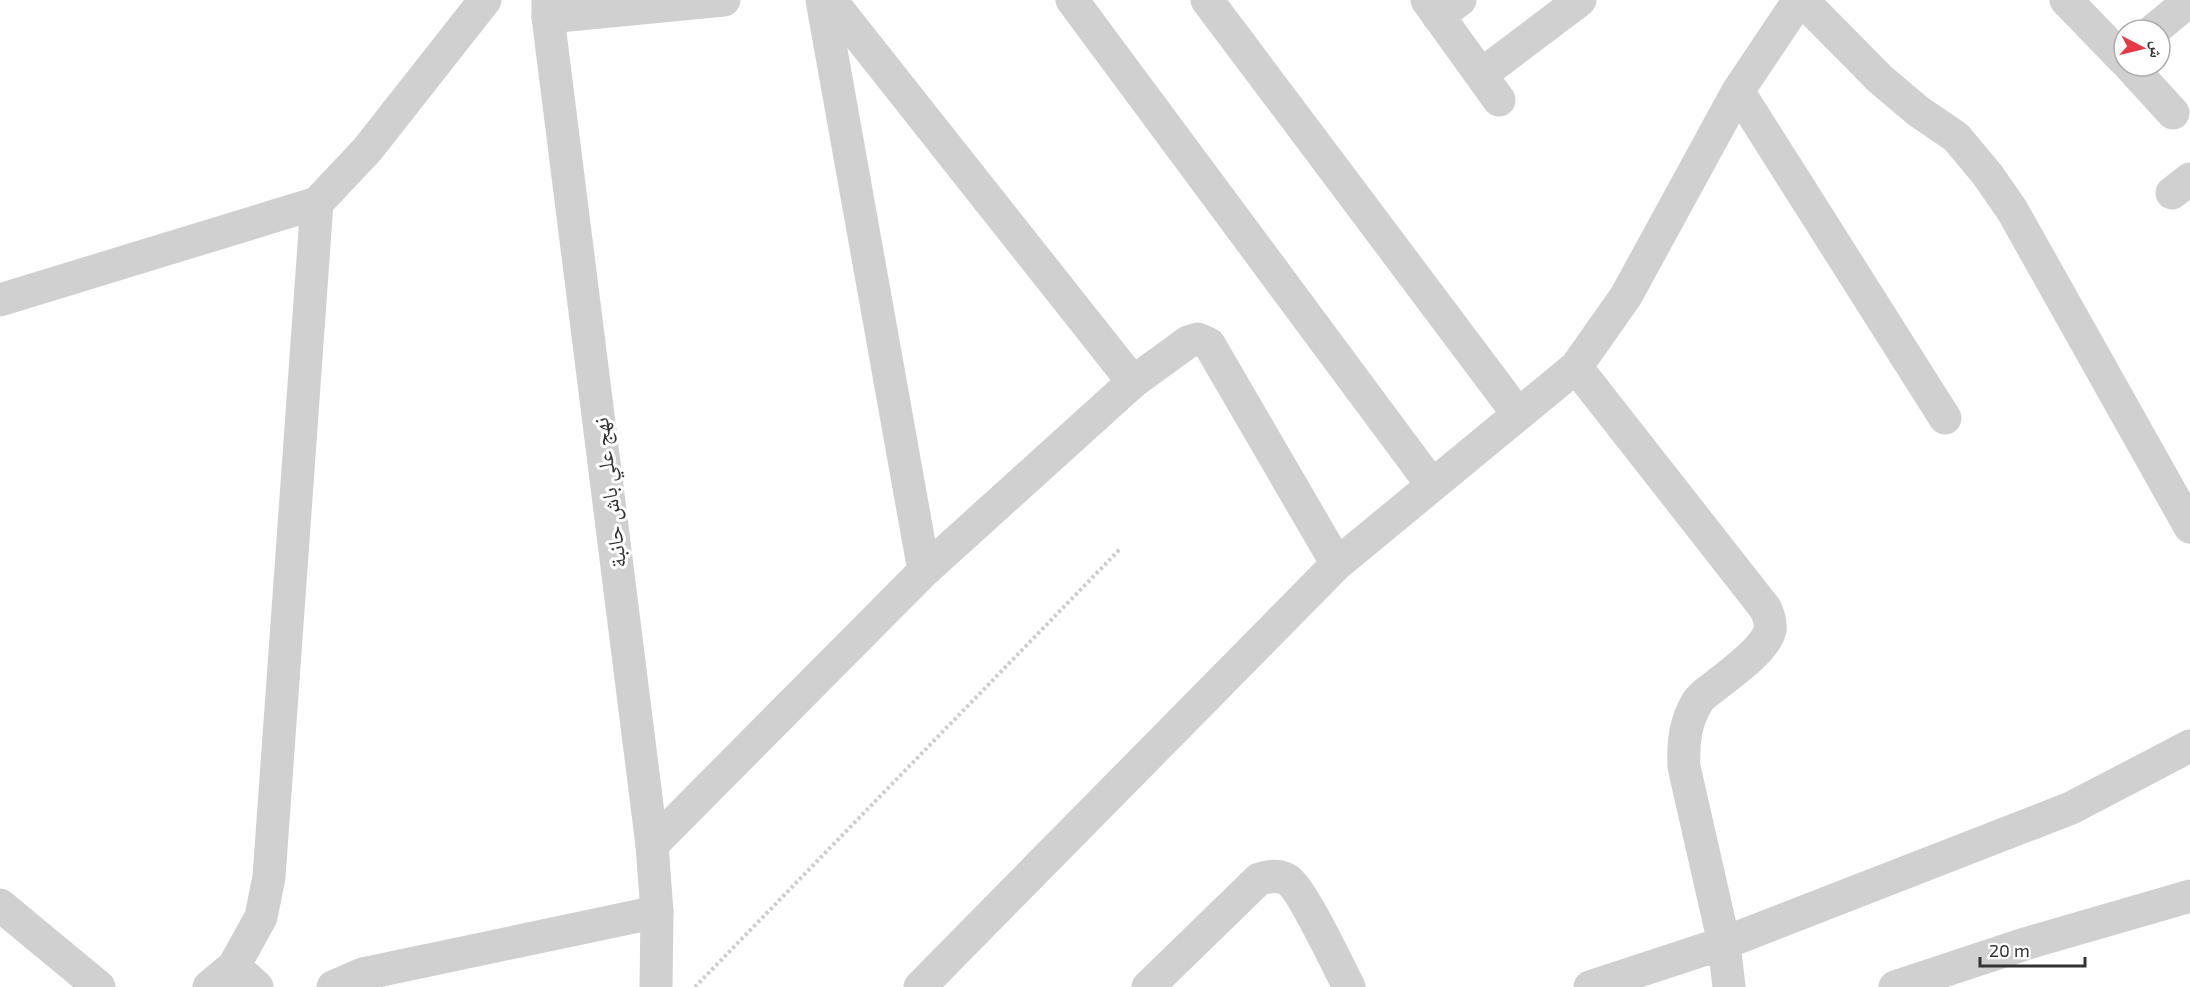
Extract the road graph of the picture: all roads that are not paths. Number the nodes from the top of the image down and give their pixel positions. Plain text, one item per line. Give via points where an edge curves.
1 (485, 0) edge
2 (724, 0) edge
3 (823, 0) edge
4 (1072, 0) edge
5 (1207, 0) edge
6 (1580, 0) edge
7 (1801, 0) edge
8 (2066, 0) edge
9 (2190, 0) edge
10 (1442, 5) edge
11 (548, 8) edge
12 (2168, 18) edge
13 (2112, 46) edge
14 (2142, 78) edge
15 (1738, 92) junction
16 (2173, 113) dead end
17 (317, 203) junction
18 (0, 300) edge
19 (1576, 367) junction
20 (1133, 382) junction
21 (1518, 414) junction
22 (1945, 418) dead end
23 (1432, 485) junction
24 (2190, 526) edge
25 (1337, 564) junction
26 (924, 571) junction
27 (2190, 746) edge
28 (652, 845) junction
29 (2190, 896) edge
30 (0, 905) edge
31 (657, 912) junction
32 (1724, 943) junction
33 (246, 977) edge
34 (1594, 986) edge
35 (99, 987) edge
36 (209, 987) edge
37 (333, 987) edge
38 (656, 987) edge
39 (920, 987) edge
40 (1148, 987) edge
41 (1349, 987) edge
42 (1729, 987) edge
43 (1895, 987) edge

1 - 17 street via 367,150
2 - 11 street
3 - 20 street via 840,12
3 - 26 street
4 - 23 street
5 - 21 street
6 - 10 street via 1490,88
7 - 15 street
7 - 24 street via 1880,79 1956,138 1987,174 2012,210
8 - 13 street
9 - 12 street
11 - 28 street, نهج علي باش حانبة
14 - 16 street
15 - 19 street via 1626,296
15 - 22 street
17 - 18 street
17 - 33 street via 268,877
19 - 21 street
19 - 32 street via 1769,617 1770,629 1764,643 1699,699 1688,721 1683,745 1684,767
20 - 25 street via 1188,342 1198,339 1209,344
20 - 26 street
21 - 23 street
23 - 25 street
25 - 39 street
26 - 28 street
27 - 32 street via 2071,808
28 - 31 street, نهج علي باش حانبة
29 - 43 street
30 - 35 street
31 - 37 street via 363,974
31 - 38 street, نهج علي باش حانبة
32 - 34 street
32 - 42 street
33 - 36 street
40 - 41 street via 1259,879 1272,875 1287,879 1299,893

